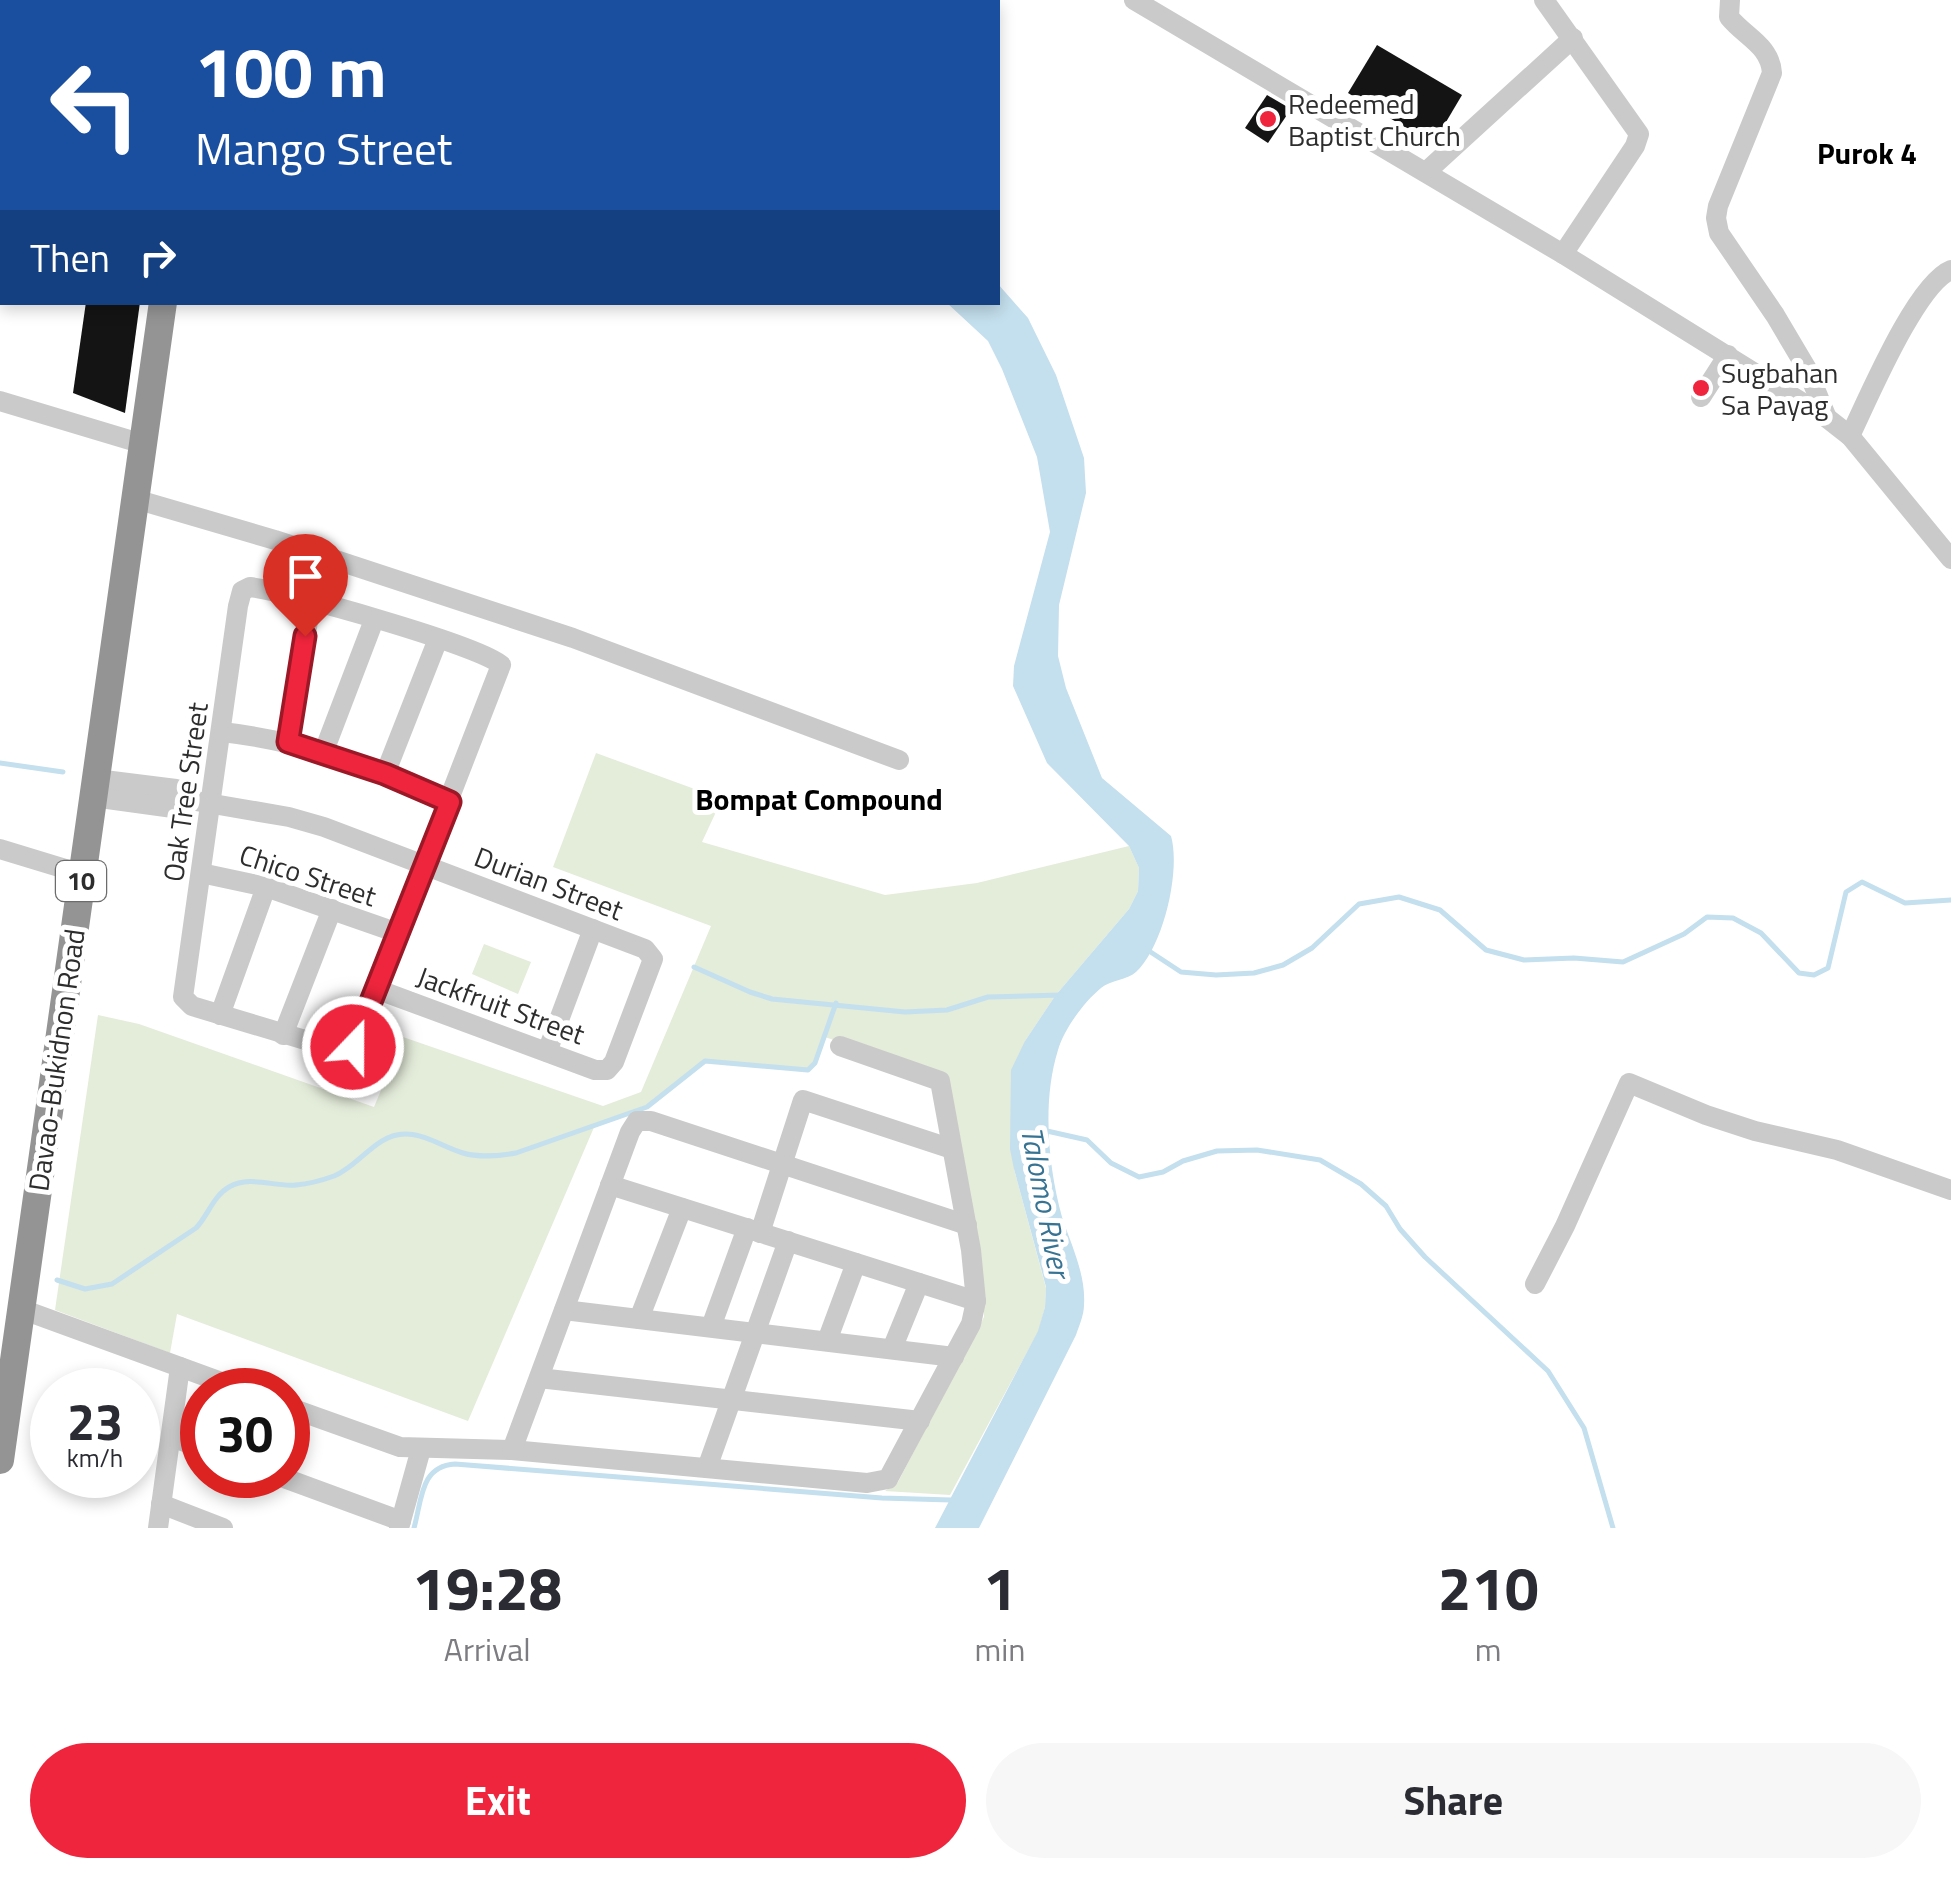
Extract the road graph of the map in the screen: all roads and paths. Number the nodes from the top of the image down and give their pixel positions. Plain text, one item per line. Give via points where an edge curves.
1 (1134, 0) edge
2 (1544, 0) edge
3 (1730, 0) edge
4 (1573, 38) junction
5 (1426, 172) junction
6 (1563, 254) junction
7 (1951, 270) edge
8 (163, 305) edge
9 (1728, 355) junction
10 (1701, 397) dead end
11 (0, 401) edge
12 (1827, 418) junction
13 (1850, 436) junction
14 (143, 444) junction
15 (135, 498) junction
16 (1951, 558) edge
17 (311, 602) junction
18 (374, 620) junction
19 (438, 639) junction
20 (222, 732) junction
21 (288, 742) junction
22 (324, 751) junction
23 (899, 760) dead end
24 (385, 774) junction
25 (94, 788) junction
26 (201, 802) junction
27 (450, 802) junction
28 (0, 849) edge
29 (426, 864) junction
30 (201, 873) junction
31 (82, 874) junction
32 (266, 887) junction
33 (332, 909) junction
34 (593, 929) junction
35 (398, 934) junction
36 (376, 988) junction
37 (220, 1015) junction
38 (282, 1035) junction
39 (840, 1046) dead end
40 (547, 1052) junction
41 (607, 1070) joint
42 (952, 1149) junction
43 (782, 1164) junction
44 (610, 1185) junction
45 (1951, 1190) edge
46 (682, 1208) junction
47 (967, 1225) junction
48 (753, 1230) junction
49 (788, 1242) junction
50 (856, 1263) junction
51 (918, 1283) junction
52 (1535, 1284) dead end
53 (976, 1301) junction
54 (21, 1308) junction
55 (564, 1310) junction
56 (639, 1319) junction
57 (711, 1328) junction
58 (755, 1333) junction
59 (826, 1341) junction
60 (892, 1349) junction
61 (954, 1357) junction
62 (180, 1366) junction
63 (185, 1368) edge
64 (539, 1378) junction
65 (731, 1399) junction
66 (4, 1403) edge
67 (310, 1415) edge
68 (920, 1420) junction
69 (171, 1436) junction
70 (180, 1439) edge
71 (421, 1450) junction
72 (512, 1450) junction
73 (0, 1460) edge
74 (707, 1468) junction
75 (310, 1488) edge
76 (161, 1504) junction
77 (400, 1524) edge
78 (158, 1528) edge
79 (223, 1528) edge

1 - 5 street
2 - 4 street
3 - 12 street via 1729,17 1764,48 1772,73 1716,226 1775,314
4 - 5 street
4 - 6 street via 1636,126 1639,140
5 - 6 street
6 - 9 street
7 - 13 street via 1930,285
8 - 14 highway, Davao-Bukidnon Road / 10
9 - 10 street
9 - 12 street
11 - 14 street
12 - 13 street
13 - 16 street
14 - 15 highway, Davao-Bukidnon Road / 10
15 - 23 street via 573,638
15 - 25 highway, Davao-Bukidnon Road / 10
17 - 18 street
17 - 20 street, Oak Tree Street via 257,587 242,591
17 - 21 street
18 - 19 street
18 - 22 street
19 - 24 street
19 - 27 street via 501,665
20 - 21 street
20 - 26 street, Oak Tree Street
21 - 22 street
22 - 24 street
24 - 27 street
25 - 26 street, Durian Street via 176,789
25 - 31 highway, Davao-Bukidnon Road / 10
26 - 29 street, Durian Street via 289,817
26 - 30 street, Oak Tree Street
27 - 29 street
28 - 31 street
29 - 34 street, Durian Street
29 - 35 street
30 - 32 street, Chico Street
30 - 37 street, Oak Tree Street via 184,1000
31 - 54 highway, Davao-Bukidnon Road / 10
32 - 33 street, Chico Street
32 - 37 street
33 - 35 street, Chico Street
33 - 38 street
34 - 40 street
34 - 41 street, Durian Street via 652,959
35 - 36 street
36 - 38 street via 353,1047 345,1052
36 - 40 street, Jackfruit Street
37 - 38 street
39 - 42 street via 940,1081
40 - 41 street, Jackfruit Street
42 - 43 street via 803,1100
42 - 47 street
43 - 44 street via 644,1120 633,1126
43 - 47 street
43 - 48 street
44 - 46 street
44 - 55 street
45 - 52 street via 1837,1150 1755,1132 1629,1084
46 - 48 street
46 - 56 street
47 - 53 street
48 - 49 street
48 - 57 street
49 - 50 street
49 - 58 street
50 - 51 street
50 - 59 street
51 - 53 street
51 - 60 street
53 - 61 street
54 - 62 street
54 - 66 highway, Davao-Bukidnon Road / 10
55 - 56 street
55 - 64 street
56 - 57 street
57 - 58 street
58 - 59 street
58 - 65 street
59 - 60 street
60 - 61 street
61 - 68 street
62 - 63 street
62 - 69 street
64 - 65 street
64 - 72 street
65 - 68 street
65 - 74 street
66 - 73 highway, Davao-Bukidnon Road / 10
67 - 71 street
68 - 74 street via 882,1482
69 - 70 street
69 - 76 street
71 - 72 street
71 - 77 street
72 - 74 street
75 - 77 street
76 - 78 street
76 - 79 street

